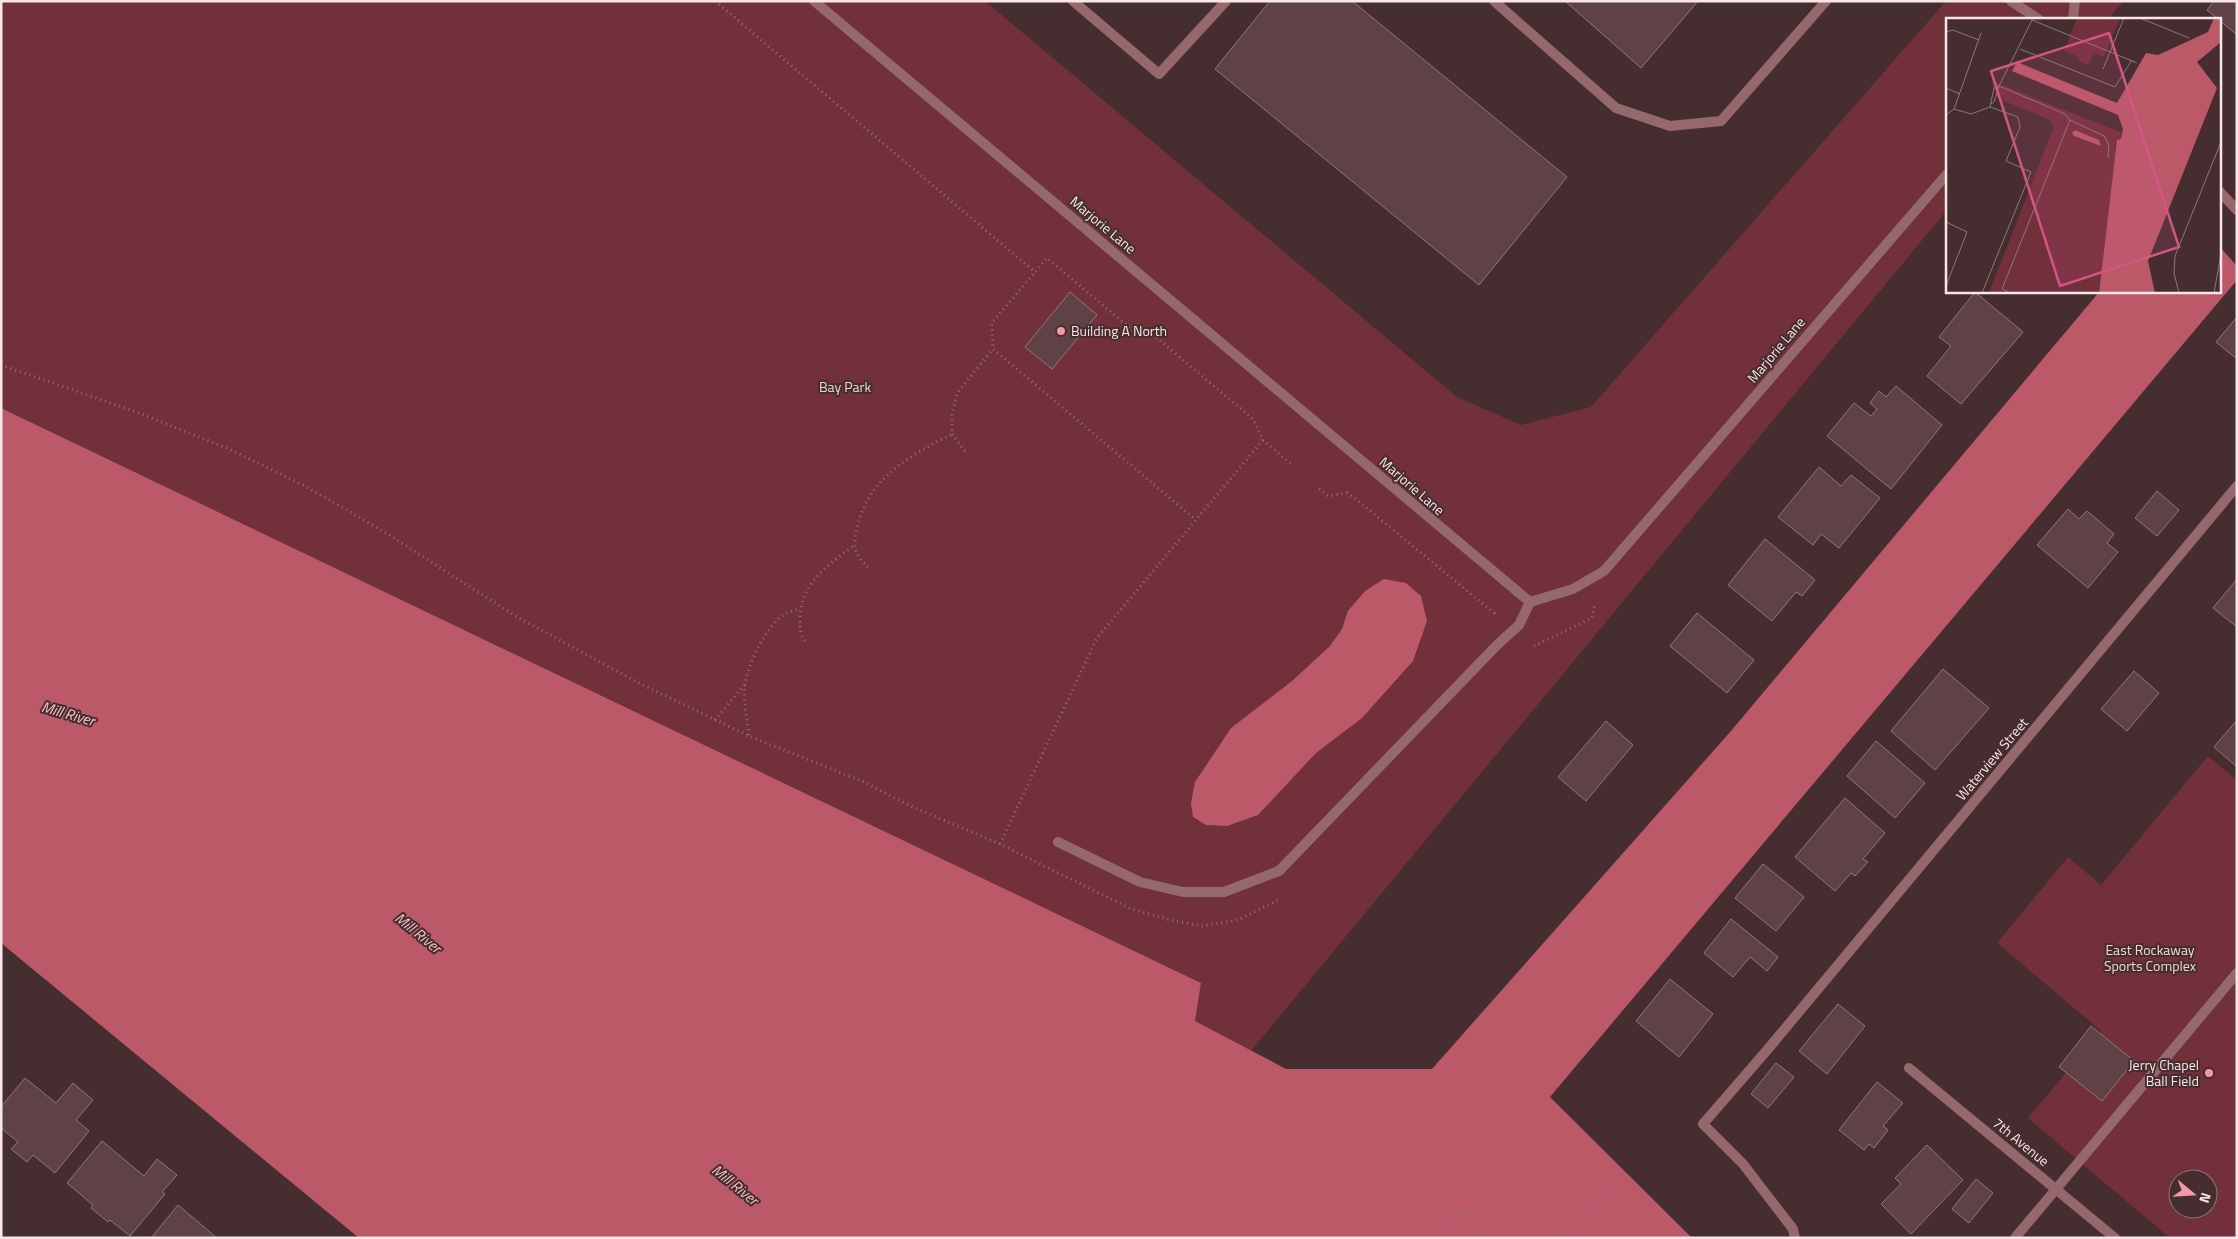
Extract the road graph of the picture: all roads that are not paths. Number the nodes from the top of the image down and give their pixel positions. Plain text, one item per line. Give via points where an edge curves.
1 (814, 1) edge
2 (1072, 1) edge
3 (1226, 1) edge
4 (1494, 1) edge
5 (1826, 1) edge
6 (2011, 1) edge
7 (2075, 1) edge
8 (2036, 18) edge
9 (2074, 18) edge
10 (1946, 175) edge
11 (2220, 193) edge
12 (2237, 210) edge
13 (2237, 486) edge
14 (1530, 602) junction
15 (1058, 842) dead end
16 (2237, 973) edge
17 (1909, 1068) dead end
18 (2057, 1189) junction
19 (1795, 1238) edge
20 (2016, 1238) edge
21 (2115, 1238) edge

1 - 14 street, Marjorie Lane
2 - 3 street via 1159,74
4 - 5 street via 1616,108 1670,126 1721,121
6 - 8 street
7 - 9 street
10 - 14 street, Marjorie Lane via 1604,571 1573,589
11 - 12 street
13 - 19 street, Waterview Street via 1704,1124 1743,1164 1793,1229
14 - 15 street via 1519,625 1279,871 1224,892 1183,892 1140,882
16 - 18 street
17 - 18 street, 7th Avenue
18 - 20 street
18 - 21 street, 7th Avenue

